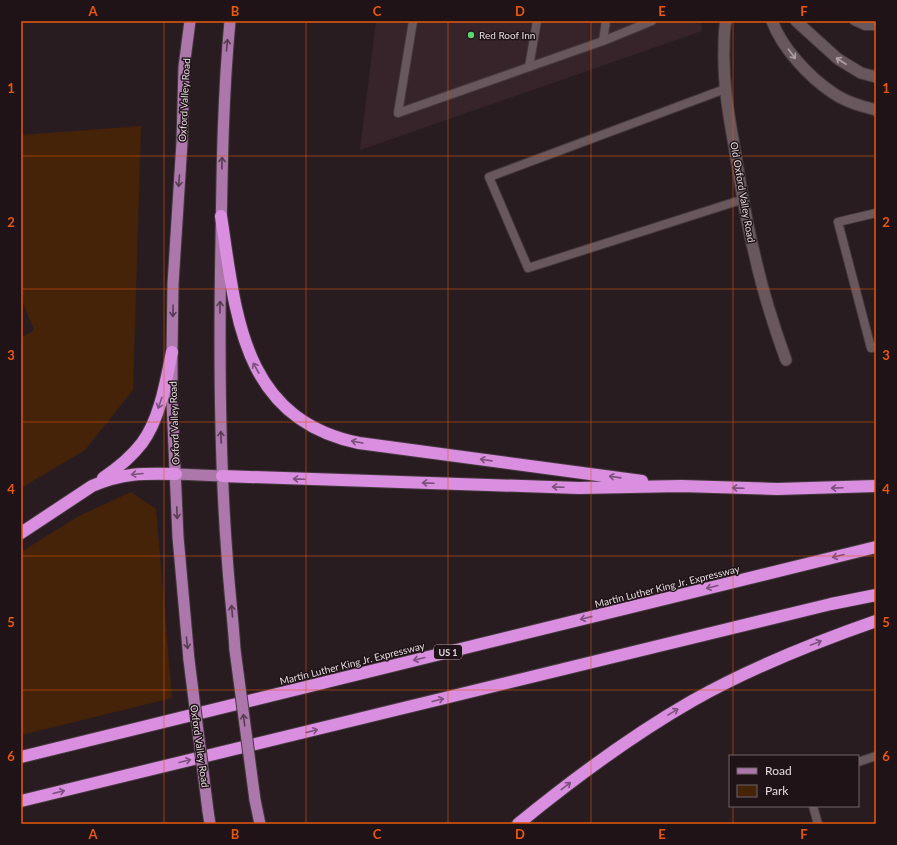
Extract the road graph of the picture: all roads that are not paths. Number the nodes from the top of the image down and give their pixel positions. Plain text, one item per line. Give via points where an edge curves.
1 (190, 21) edge
2 (230, 21) edge
3 (413, 21) edge
4 (537, 21) edge
5 (606, 21) edge
6 (652, 21) edge
7 (726, 21) edge
8 (772, 21) edge
9 (796, 21) edge
10 (854, 21) edge
11 (876, 26) edge
12 (603, 41) junction
13 (529, 67) junction
14 (876, 77) edge
15 (725, 89) junction
16 (876, 110) edge
17 (744, 199) junction
18 (876, 213) edge
19 (221, 216) junction
20 (876, 347) edge
21 (172, 352) junction
22 (786, 360) dead end
23 (176, 474) junction
24 (222, 476) junction
25 (92, 486) junction
26 (681, 486) junction
27 (876, 486) edge
28 (21, 533) edge
29 (876, 547) edge
30 (876, 594) edge
31 (876, 621) edge
32 (876, 756) edge
33 (21, 757) edge
34 (859, 762) edge
35 (21, 801) edge
36 (813, 807) edge
37 (210, 824) edge
38 (260, 824) edge
39 (518, 824) edge
40 (818, 824) edge

1 -> 21 main road, Oxford Valley Road via 184,67 173,276
19 -> 2 main road via 225,69
3 - 13 lane via 398,113
4 - 13 lane
5 - 12 lane
6 - 12 lane
7 - 15 street, Old Oxford Valley Road
8 -> 16 street via 793,56 811,76 833,94 851,103
14 -> 9 street via 861,73 838,60
10 - 11 lane via 865,26
12 - 13 lane
15 - 17 street, Old Oxford Valley Road
15 - 17 lane via 489,176 528,268
17 - 22 street, Old Oxford Valley Road via 753,252
18 - 20 lane via 838,222 871,348
24 -> 19 main road via 219,352
26 -> 19 highway via 359,443 332,436 310,426 279,401 259,373 247,348 234,301
21 - 23 main road, Oxford Valley Road
21 -> 25 highway via 162,400 143,442 114,471
23 - 24 main road
23 -> 25 highway via 129,474
23 -> 37 main road, Oxford Valley Road, bridge via 178,545 188,660
26 -> 24 highway via 579,488
38 -> 24 main road, bridge via 236,650 226,555
25 - 28 highway
27 -> 26 highway via 776,489
29 -> 33 highway, Martin Luther King Jr. Expressway / US 1
35 -> 30 highway
39 -> 31 highway via 611,753 693,701 780,658
32 - 34 lane
36 - 40 lane

